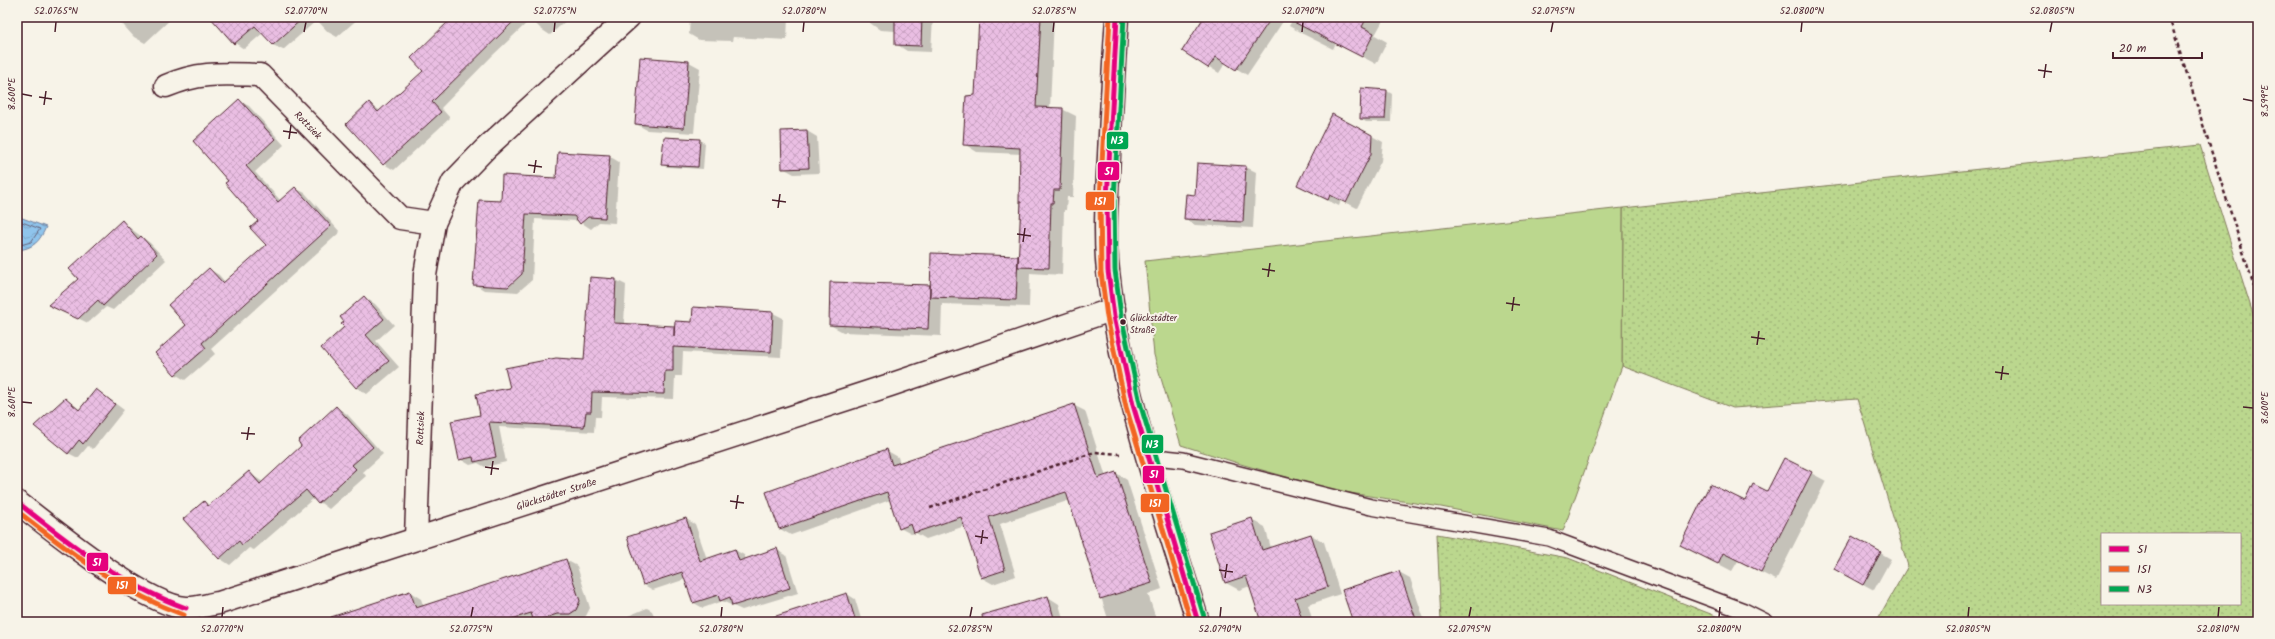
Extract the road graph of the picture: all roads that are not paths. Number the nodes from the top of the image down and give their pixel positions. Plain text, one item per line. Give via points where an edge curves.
1 (629, 17) edge
2 (1117, 17) edge
3 (166, 86) dead end
4 (434, 223) junction
5 (1114, 309) junction
6 (1146, 456) junction
7 (17, 502) edge
8 (416, 538) junction
9 (184, 615) edge
10 (1198, 622) edge
11 (1766, 622) edge

1 - 4 street, Rottsiek via 453,182
2 - 5 street via 1107,197 1108,270
3 - 4 street, Rottsiek via 208,73 260,75 400,218
4 - 8 street, Rottsiek via 425,275
5 - 6 street via 1132,403
5 - 8 street, Glückstädter Straße via 890,385
6 - 10 street
6 - 11 lane via 1184,460 1371,506 1549,538 1744,611
7 - 9 street, Glückstädter Straße via 79,549
8 - 9 street, Glückstädter Straße

